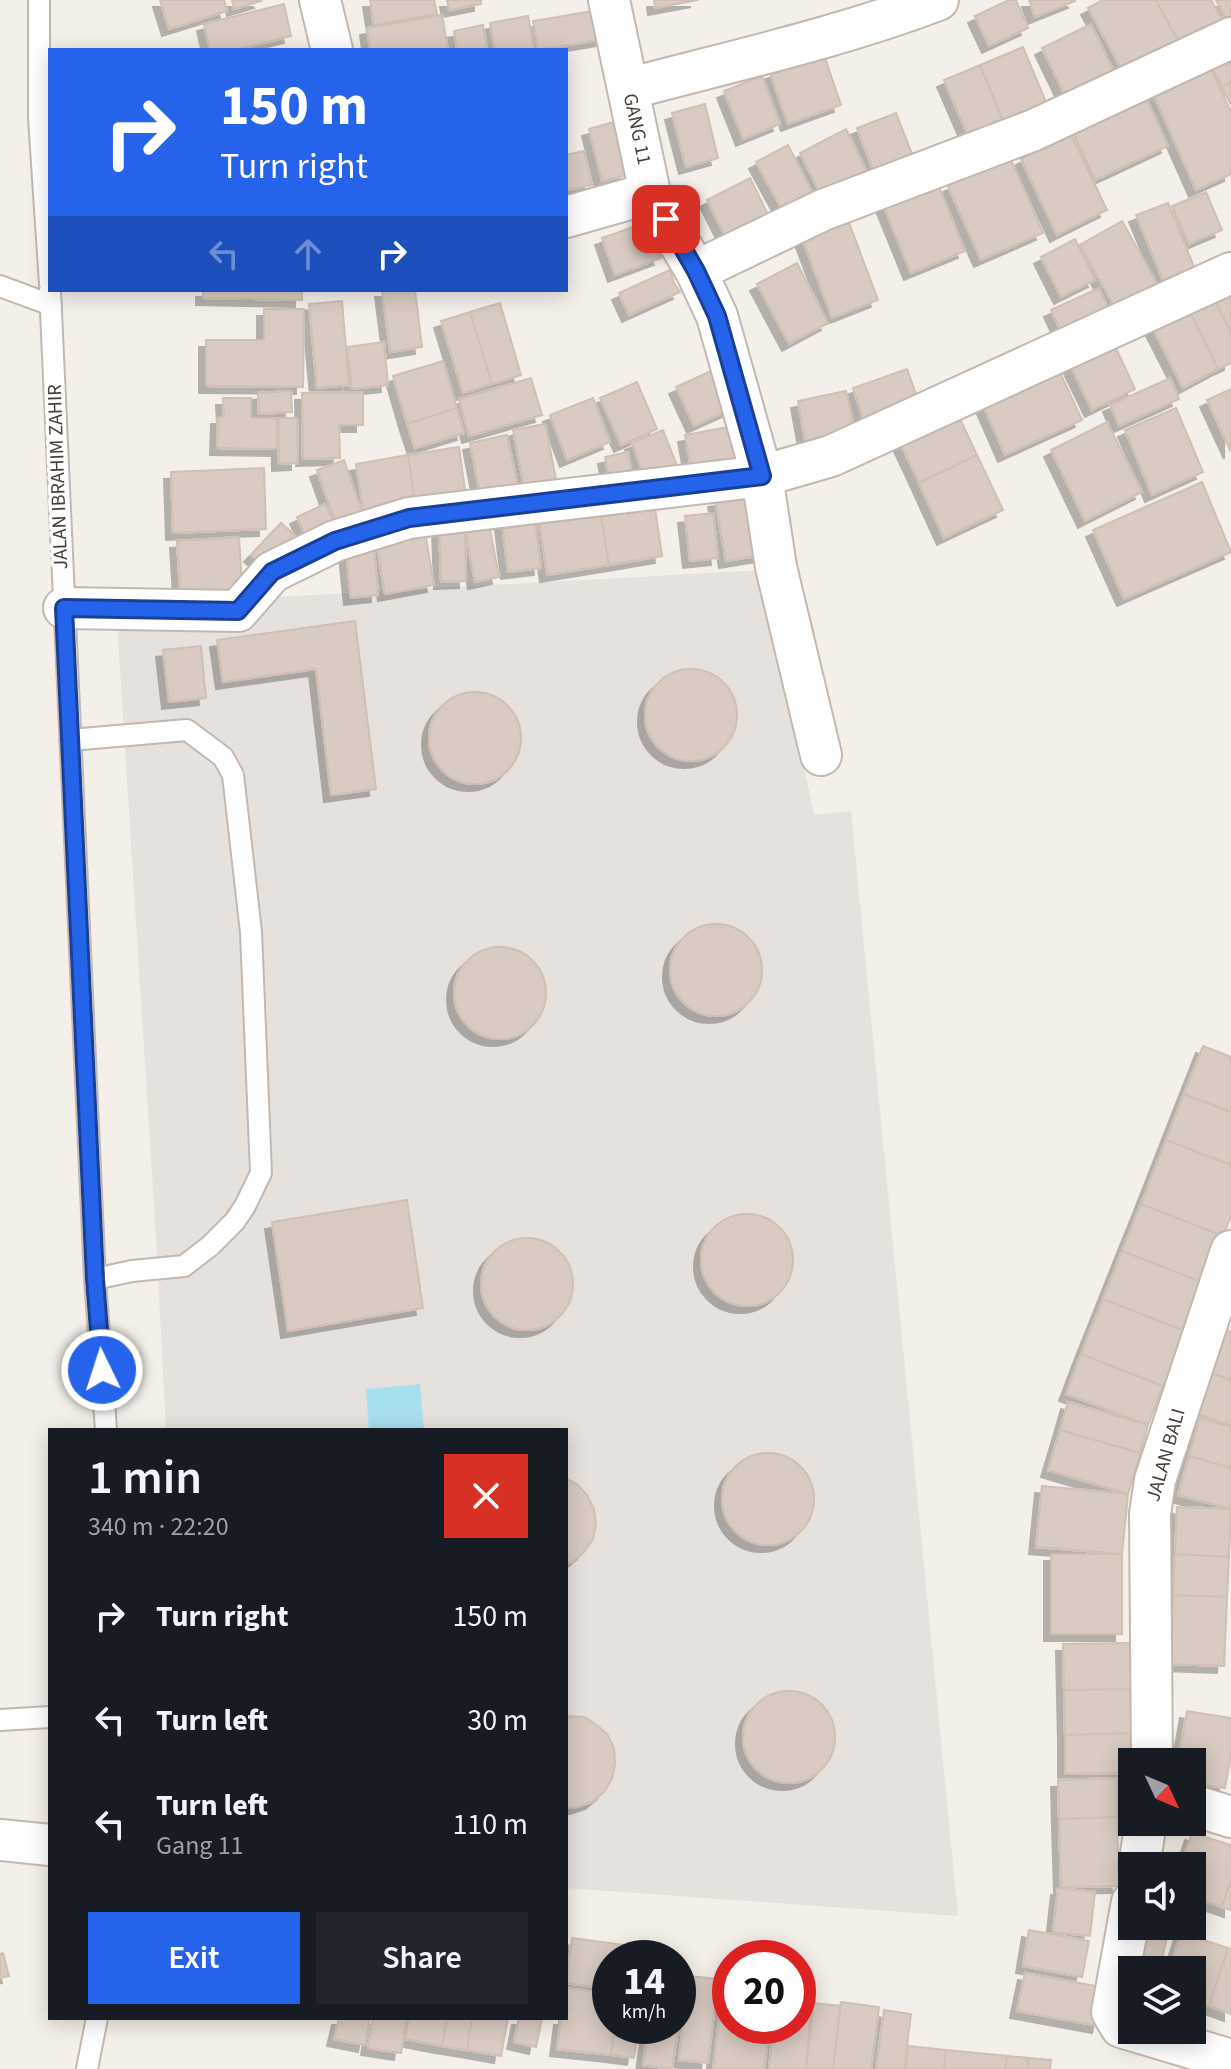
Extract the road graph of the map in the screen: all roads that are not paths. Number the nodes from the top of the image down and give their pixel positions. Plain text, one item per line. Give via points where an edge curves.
1 (39, 0) edge
2 (320, 0) edge
3 (609, 0) edge
4 (938, 0) edge
5 (1231, 38) edge
6 (332, 48) edge
7 (628, 89) junction
8 (650, 193) junction
9 (568, 216) edge
10 (48, 254) edge
11 (696, 271) junction
12 (1231, 273) edge
13 (0, 286) edge
14 (51, 297) edge
15 (762, 476) junction
16 (64, 608) junction
17 (70, 740) junction
18 (821, 755) dead end
19 (1231, 1251) edge
20 (95, 1279) junction
21 (106, 1428) edge
22 (42, 1717) edge
23 (0, 1720) edge
24 (1152, 1748) edge
25 (1206, 1809) edge
26 (1231, 1817) edge
27 (0, 1840) edge
28 (48, 1845) edge
29 (1125, 1940) edge
30 (97, 2020) edge
31 (1231, 2060) edge
32 (87, 2069) edge

1 - 10 lane via 39,118
2 - 6 street
3 - 7 street, GANG 11
4 - 7 street
5 - 11 street via 1034,130 823,210
7 - 8 street, GANG 11
8 - 9 street
8 - 11 street, GANG 11
11 - 15 street, GANG 11 via 717,316
12 - 15 street via 831,456
13 - 14 lane
14 - 16 lane, JALAN IBRAHIM ZAHIR
15 - 16 street via 409,518 335,541 272,572 238,611
15 - 18 street, GANG 11 via 776,567
16 - 17 lane, JALAN IBRAHIM ZAHIR
17 - 20 lane, JALAN IBRAHIM ZAHIR
17 - 20 lane via 187,730 223,757 233,775 251,932 261,1173 235,1221 184,1266
19 - 24 street, JALAN BALI via 1155,1480 1150,1514
20 - 21 lane, JALAN IBRAHIM ZAHIR
22 - 23 lane
25 - 26 street
27 - 28 street
29 - 31 street via 1112,2012 1121,2027
30 - 32 lane

